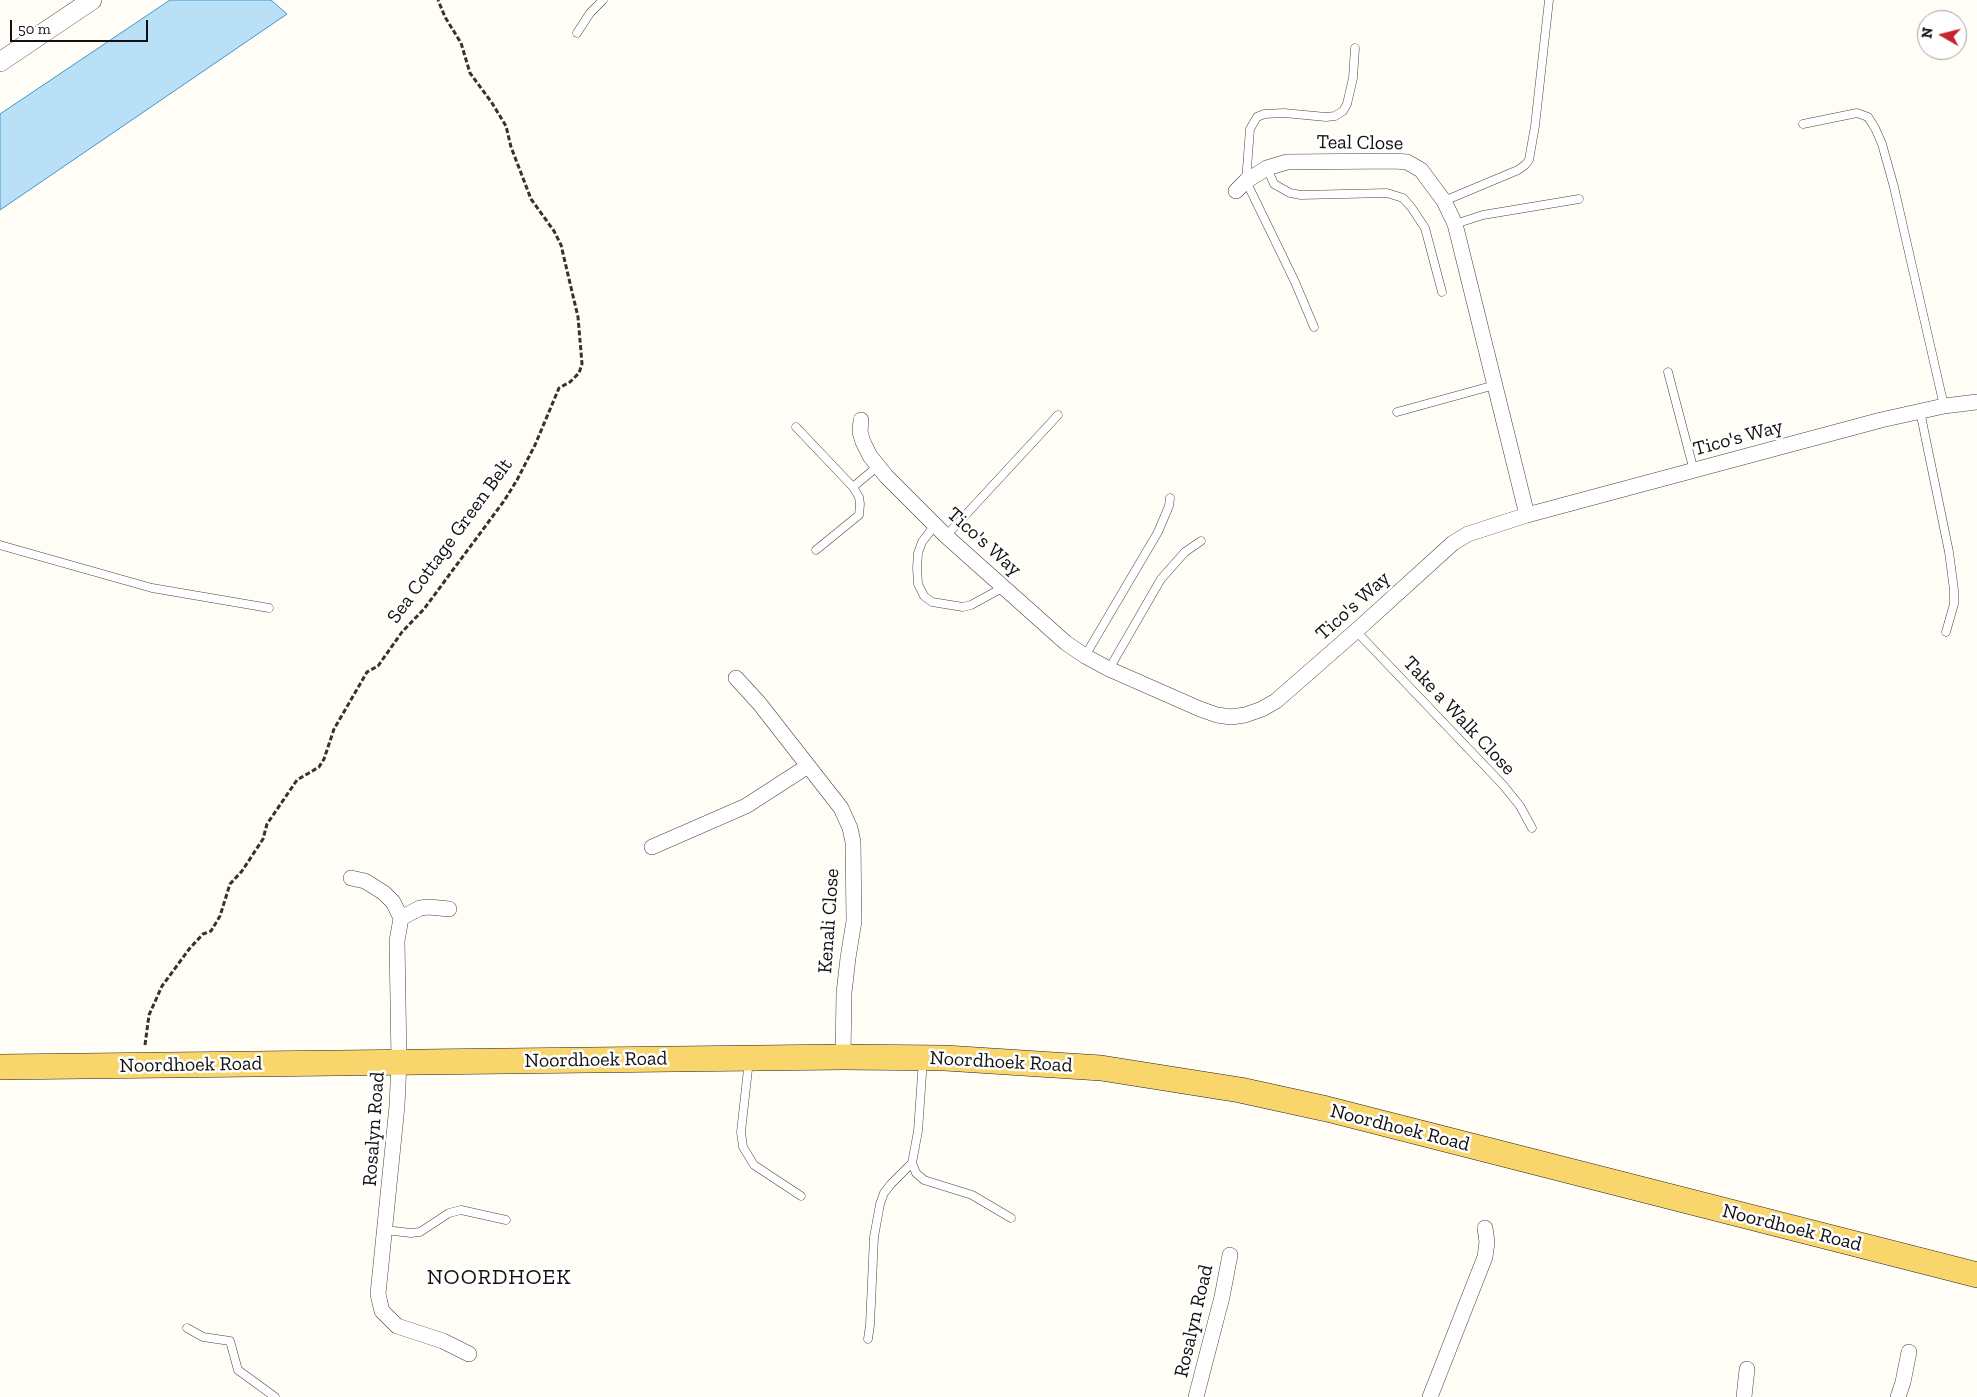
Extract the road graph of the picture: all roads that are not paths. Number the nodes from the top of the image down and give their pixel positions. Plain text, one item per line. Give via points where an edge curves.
1 (92, 0) edge
2 (603, 0) edge
3 (1548, 0) edge
4 (577, 33) dead end
5 (1355, 48) dead end
6 (0, 62) edge
7 (1803, 124) dead end
8 (1267, 168) junction
9 (1241, 186) junction
10 (1579, 199) dead end
11 (1444, 201) junction
12 (1455, 224) junction
13 (1442, 292) dead end
14 (1314, 327) dead end
15 (1668, 372) dead end
16 (1496, 385) junction
17 (1977, 402) edge
18 (1944, 406) junction
19 (1920, 411) junction
20 (1397, 412) dead end
21 (1058, 415) dead end
22 (861, 420) dead end
23 (796, 427) dead end
24 (878, 466) junction
25 (1694, 471) junction
26 (853, 486) junction
27 (1170, 498) dead end
28 (1527, 515) junction
29 (935, 525) junction
30 (946, 536) junction
31 (1201, 541) dead end
32 (0, 545) edge
33 (816, 550) dead end
34 (1004, 587) junction
35 (269, 608) dead end
36 (1356, 631) junction
37 (1946, 632) dead end
38 (1085, 656) junction
39 (1109, 670) junction
40 (736, 678) dead end
41 (808, 766) junction
42 (1532, 828) dead end
43 (652, 847) dead end
44 (351, 878) dead end
45 (449, 909) dead end
46 (401, 918) junction
47 (843, 1057) junction
48 (750, 1058) junction
49 (923, 1058) junction
50 (399, 1062) junction
51 (0, 1067) edge
52 (912, 1163) junction
53 (801, 1196) dead end
54 (1012, 1218) dead end
55 (506, 1220) dead end
56 (1485, 1228) dead end
57 (386, 1230) junction
58 (1230, 1255) dead end
59 (1977, 1276) edge
60 (187, 1328) dead end
61 (868, 1339) dead end
62 (1909, 1352) dead end
63 (469, 1354) dead end
64 (1747, 1369) dead end
65 (275, 1397) edge
66 (1196, 1397) edge
67 (1430, 1397) edge
68 (1744, 1397) edge
69 (1898, 1397) edge

1 - 6 street
2 - 4 lane
3 - 11 lane via 1529,160 1518,170
5 - 9 lane, Teal Close via 1353,78 1343,111 1326,117 1284,113 1257,117 1250,129
7 - 18 lane via 1857,113 1868,117 1875,128 1894,187
8 - 9 street, Teal Close
8 - 11 street, Teal Close via 1287,162 1407,162 1421,170
8 - 13 lane via 1274,184 1301,196 1387,193 1403,198 1425,228
9 - 14 lane via 1295,282
10 - 12 lane via 1482,215
11 - 12 street, Teal Close
12 - 16 street, Teal Close
15 - 25 lane
16 - 20 lane
16 - 28 street, Teal Close
17 - 18 street, Tico's Way
18 - 19 street, Tico's Way
19 - 25 street, Tico's Way
19 - 37 lane via 1954,590 1954,604
21 - 30 lane
22 - 24 street, Tico's Way via 862,442
23 - 26 lane
24 - 26 lane
24 - 29 street, Tico's Way
25 - 28 street, Tico's Way
26 - 33 lane via 859,497 859,515
27 - 38 lane via 1158,532
28 - 36 street, Tico's Way via 1484,528 1452,543
29 - 30 street, Tico's Way
29 - 34 lane via 918,553 918,584 924,596 932,602 963,607
30 - 34 street, Tico's Way
31 - 39 lane via 1185,552 1161,579
32 - 35 lane via 152,588
34 - 38 street, Tico's Way
36 - 39 street, Tico's Way via 1276,701 1245,715 1217,715
36 - 42 lane, Take a Walk Close via 1503,785
38 - 39 street, Tico's Way
40 - 41 street, Kenali Close
41 - 43 street via 746,806
41 - 47 street, Kenali Close via 846,816 853,842 854,921 844,993
44 - 46 street via 364,881 384,893
45 - 46 street via 420,908
46 - 50 street, Rosalyn Road via 397,941
47 - 48 main road, Noordhoek Road
47 - 49 main road, Noordhoek Road
48 - 50 main road, Noordhoek Road
48 - 53 lane via 741,1132 743,1147 754,1165
49 - 52 lane via 918,1131
49 - 59 main road, Noordhoek Road via 1101,1068 1240,1090 1465,1144
50 - 51 main road, Noordhoek Road
50 - 57 street, Rosalyn Road
52 - 54 lane via 924,1180 972,1195
52 - 61 lane via 884,1193 880,1204 874,1237
55 - 57 lane via 461,1210 449,1213 415,1233
56 - 67 street via 1485,1257
57 - 63 street, Rosalyn Road via 378,1294 382,1311 398,1326 444,1341
58 - 66 street, Rosalyn Road
60 - 65 lane via 203,1337 230,1341 238,1370
62 - 69 street
64 - 68 street

